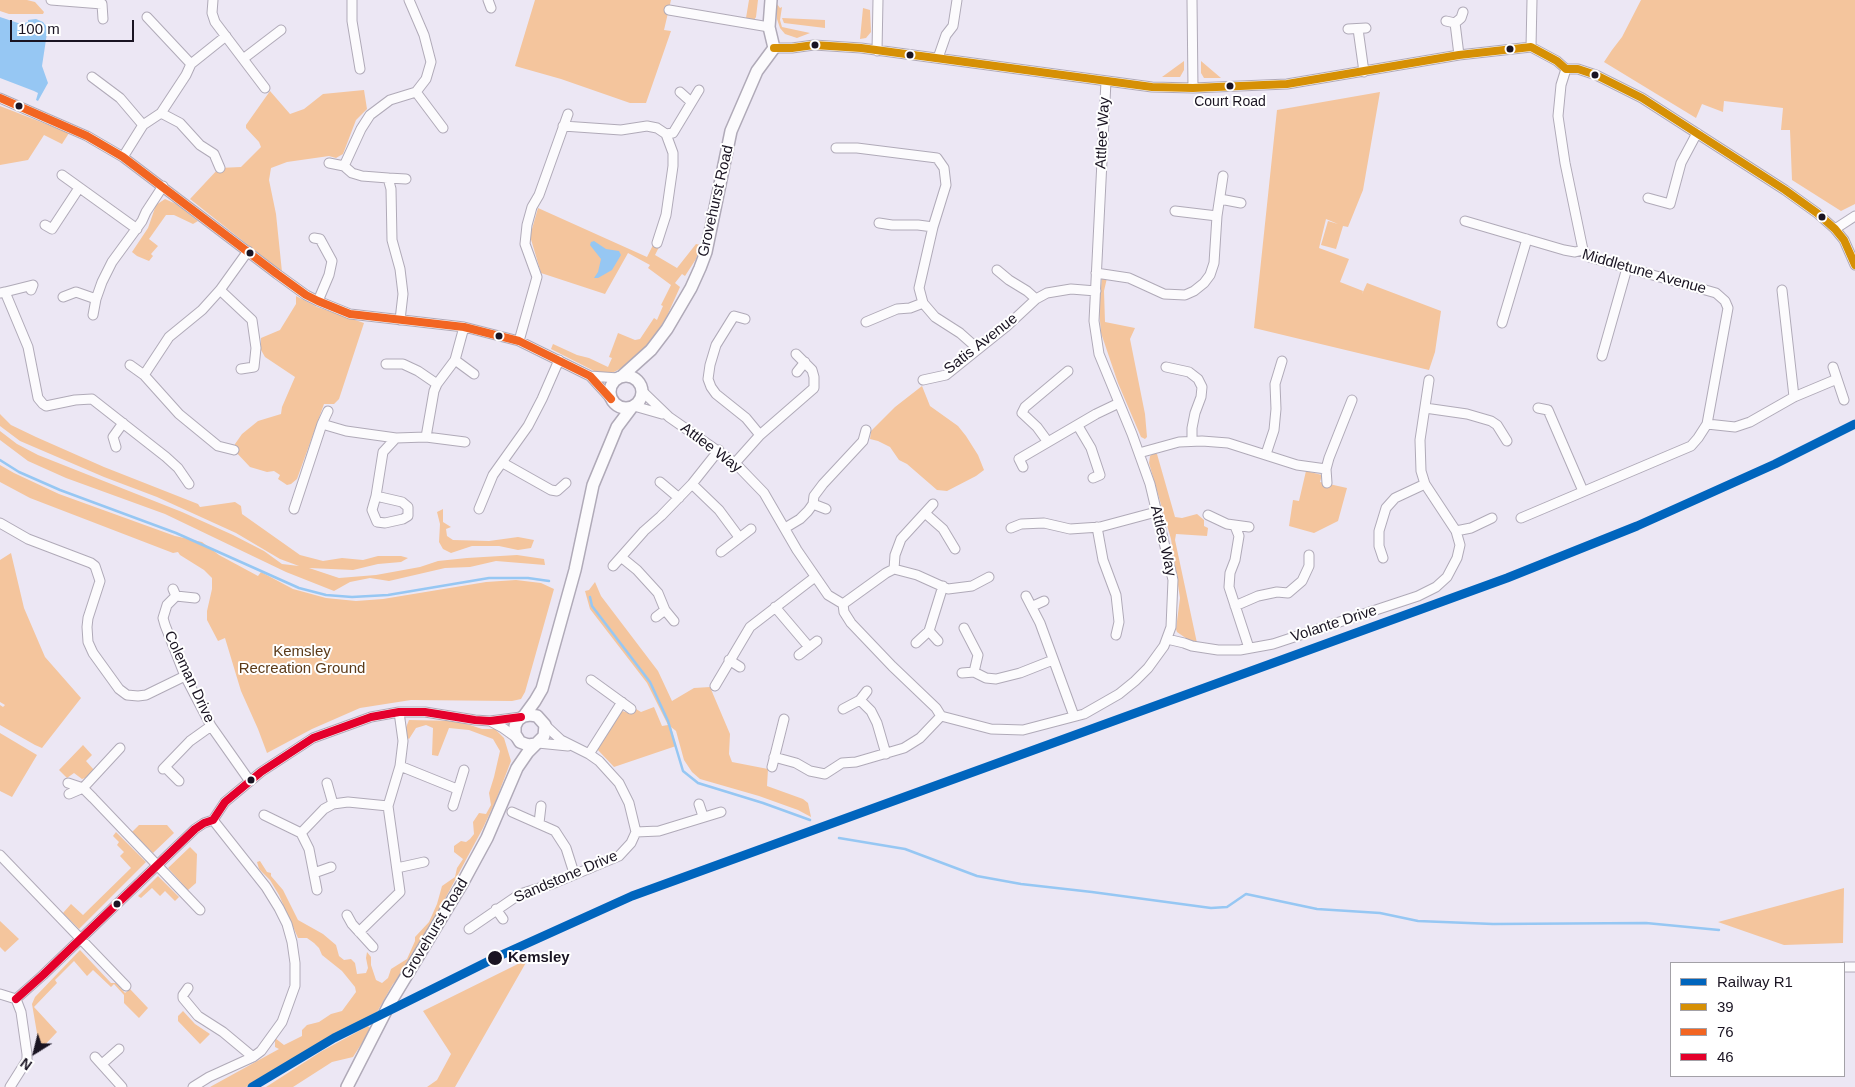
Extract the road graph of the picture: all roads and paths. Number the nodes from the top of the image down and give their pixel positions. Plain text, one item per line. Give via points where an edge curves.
1 (51, 0) edge
2 (213, 0) edge
3 (352, 0) edge
4 (409, 0) edge
5 (771, 0) edge
6 (878, 0) edge
7 (957, 0) edge
8 (1192, 0) edge
9 (1532, 0) edge
10 (103, 2) edge
11 (669, 10) dead end
12 (1463, 12) dead end
13 (147, 17) dead end
14 (103, 19) dead end
15 (769, 27) junction
16 (1348, 29) dead end
17 (281, 30) dead end
18 (226, 36) junction
19 (774, 48) junction
20 (1532, 48) junction
21 (877, 51) junction
22 (1459, 54) junction
23 (938, 58) junction
24 (243, 59) junction
25 (191, 64) junction
26 (360, 69) dead end
27 (1566, 69) junction
28 (1364, 72) junction
29 (92, 77) dead end
30 (1106, 81) junction
31 (265, 88) dead end
32 (1193, 88) junction
33 (699, 90) dead end
34 (416, 92) junction
35 (680, 92) dead end
36 (0, 98) edge
37 (690, 102) junction
38 (161, 113) junction
39 (568, 114) dead end
40 (143, 125) junction
41 (563, 126) junction
42 (443, 128) dead end
43 (1697, 132) junction
44 (666, 134) junction
45 (836, 148) dead end
46 (123, 157) junction
47 (329, 163) dead end
48 (344, 166) junction
49 (220, 168) dead end
50 (62, 175) dead end
51 (1222, 176) dead end
52 (388, 178) junction
53 (406, 179) dead end
54 (163, 186) junction
55 (79, 188) junction
56 (1648, 198) dead end
57 (1220, 199) junction
58 (1241, 203) dead end
59 (1175, 211) dead end
60 (1217, 216) junction
61 (1855, 216) edge
62 (1465, 221) dead end
63 (879, 222) dead end
64 (45, 225) dead end
65 (933, 227) junction
66 (137, 229) junction
67 (1836, 229) junction
68 (314, 238) dead end
69 (1527, 239) junction
70 (658, 243) dead end
71 (1583, 250) junction
72 (248, 251) junction
73 (1855, 265) edge
74 (1628, 268) junction
75 (997, 270) dead end
76 (1096, 273) junction
77 (31, 290) dead end
78 (220, 290) junction
79 (1782, 290) dead end
80 (1096, 291) junction
81 (2, 292) edge
82 (63, 297) dead end
83 (96, 299) junction
84 (1036, 299) junction
85 (318, 301) junction
86 (923, 303) junction
87 (93, 315) dead end
88 (400, 320) junction
89 (745, 320) dead end
90 (866, 322) dead end
91 (1502, 323) dead end
92 (464, 327) junction
93 (519, 341) junction
94 (978, 348) junction
95 (651, 350) junction
96 (796, 354) dead end
97 (1602, 356) dead end
98 (455, 360) junction
99 (559, 360) junction
100 (1282, 360) dead end
101 (805, 362) junction
102 (386, 364) dead end
103 (130, 365) dead end
104 (1166, 367) dead end
105 (1833, 367) dead end
106 (241, 369) dead end
107 (1068, 371) dead end
108 (797, 372) dead end
109 (474, 374) dead end
110 (144, 375) junction
111 (590, 376) junction
112 (619, 378) junction
113 (1837, 379) junction
114 (922, 380) dead end
115 (1429, 380) dead end
116 (437, 384) junction
117 (641, 388) junction
118 (1794, 397) junction
119 (1352, 400) dead end
120 (1844, 400) dead end
121 (612, 401) junction
122 (1119, 403) junction
123 (633, 407) junction
124 (1425, 408) junction
125 (1538, 408) dead end
126 (328, 412) dead end
127 (669, 417) junction
128 (123, 423) junction
129 (322, 424) junction
130 (1707, 424) junction
131 (1078, 426) junction
132 (617, 427) junction
133 (866, 430) dead end
134 (760, 435) junction
135 (426, 437) junction
136 (396, 438) junction
137 (1192, 440) junction
138 (1507, 441) dead end
139 (465, 442) dead end
140 (1048, 442) junction
141 (116, 447) dead end
142 (234, 450) dead end
143 (719, 450) junction
144 (1139, 452) junction
145 (1266, 454) junction
146 (502, 463) junction
147 (735, 463) junction
148 (1023, 466) dead end
149 (1326, 469) junction
150 (1093, 478) dead end
151 (660, 482) dead end
152 (1327, 483) dead end
153 (189, 484) dead end
154 (566, 484) dead end
155 (692, 484) junction
156 (1425, 484) junction
157 (1583, 491) junction
158 (376, 496) dead end
159 (679, 498) junction
160 (813, 504) junction
161 (933, 504) dead end
162 (294, 508) dead end
163 (479, 509) dead end
164 (826, 509) dead end
165 (1156, 512) junction
166 (926, 514) junction
167 (1208, 515) dead end
168 (1492, 518) dead end
169 (1521, 518) dead end
170 (0, 523) edge
171 (1235, 526) junction
172 (1097, 527) junction
173 (1248, 527) dead end
174 (751, 528) dead end
175 (785, 528) junction
176 (1011, 528) dead end
177 (1456, 531) junction
178 (739, 537) junction
179 (955, 549) dead end
180 (721, 552) dead end
181 (1309, 555) dead end
182 (622, 557) junction
183 (1383, 558) dead end
184 (613, 566) dead end
185 (894, 569) junction
186 (815, 577) junction
187 (989, 577) dead end
188 (943, 586) junction
189 (1026, 596) dead end
190 (195, 598) dead end
191 (1044, 601) dead end
192 (842, 604) junction
193 (1033, 606) junction
194 (1235, 606) junction
195 (776, 607) junction
196 (665, 610) junction
197 (656, 617) dead end
198 (674, 621) dead end
199 (964, 628) dead end
200 (929, 630) junction
201 (1116, 635) dead end
202 (1167, 639) junction
203 (817, 641) dead end
204 (938, 641) dead end
205 (916, 643) dead end
206 (809, 647) junction
207 (1249, 648) junction
208 (799, 655) dead end
209 (729, 660) junction
210 (1053, 660) junction
211 (740, 667) dead end
212 (974, 672) junction
213 (962, 673) dead end
214 (186, 676) junction
215 (591, 680) dead end
216 (715, 686) dead end
217 (542, 689) junction
218 (867, 691) dead end
219 (860, 700) junction
220 (622, 702) junction
221 (843, 708) dead end
222 (632, 709) dead end
223 (400, 712) junction
224 (522, 716) junction
225 (940, 716) junction
226 (1074, 716) junction
227 (784, 719) dead end
228 (490, 721) junction
229 (544, 724) junction
230 (210, 726) junction
231 (517, 739) junction
232 (537, 744) junction
233 (575, 747) junction
234 (120, 748) dead end
235 (589, 754) junction
236 (886, 754) junction
237 (774, 757) junction
238 (400, 766) junction
239 (772, 767) dead end
240 (517, 768) junction
241 (464, 770) dead end
242 (249, 780) junction
243 (179, 782) dead end
244 (68, 783) dead end
245 (327, 783) dead end
246 (83, 788) junction
247 (457, 789) junction
248 (70, 794) dead end
249 (333, 804) junction
250 (699, 804) dead end
251 (388, 806) junction
252 (453, 806) dead end
253 (542, 806) dead end
254 (512, 812) dead end
255 (720, 812) dead end
256 (264, 815) dead end
257 (703, 816) junction
258 (213, 820) junction
259 (538, 823) junction
260 (636, 832) junction
261 (301, 833) junction
262 (0, 856) edge
263 (424, 862) dead end
264 (157, 865) junction
265 (331, 867) dead end
266 (397, 868) junction
267 (314, 873) junction
268 (574, 874) junction
269 (317, 890) dead end
270 (496, 909) junction
271 (200, 910) dead end
272 (347, 915) dead end
273 (503, 919) dead end
274 (469, 929) dead end
275 (360, 932) junction
276 (80, 939) junction
277 (373, 946) dead end
278 (126, 986) dead end
279 (188, 988) dead end
280 (0, 994) edge
281 (16, 999) junction
282 (119, 1048) dead end
283 (95, 1057) dead end
284 (253, 1057) junction
285 (102, 1064) junction
286 (10, 1087) edge
287 (122, 1087) edge
288 (193, 1087) edge
289 (347, 1087) edge

1 - 10 street
2 - 18 street via 214,22
3 - 26 street
4 - 34 street via 431,62 426,79
5 - 15 street
6 - 21 street
7 - 23 street via 953,26 946,35
8 - 32 street
9 - 20 street
10 - 14 street
11 - 15 street
12 - 22 street via 1461,18 1450,22
13 - 25 street
15 - 19 street
16 - 28 street via 1362,29
17 - 24 street
18 - 24 street
18 - 25 street
19 - 21 street via 828,46
19 - 95 street, Grovehurst Road via 757,71 731,131 700,268 680,307
20 - 22 street
20 - 27 street
21 - 23 street
22 - 28 street
23 - 30 street
24 - 31 street
25 - 38 street
27 - 43 street via 1585,71 1608,80
27 - 71 street via 1558,116
28 - 32 street via 1271,86
29 - 40 street via 120,98
30 - 32 street
30 - 76 street, Attlee Way
33 - 37 street
34 - 42 street
34 - 48 street via 390,100 370,115
35 - 37 street
36 - 46 street via 87,136
37 - 44 street via 672,133
38 - 40 street
38 - 49 street via 180,123 200,145 214,152
39 - 41 street
40 - 46 street
41 - 44 street via 621,130 647,126
41 - 93 street via 527,225 525,244 537,278
43 - 56 street via 1681,163 1670,204
43 - 67 street via 1785,190
44 - 70 street via 673,153 673,166
45 - 65 street via 937,158 944,168 946,185
46 - 54 street
47 - 48 street
48 - 52 street via 362,176
50 - 55 street
51 - 57 street
52 - 53 street
52 - 88 street via 392,240 403,294
54 - 66 street
54 - 72 street
55 - 64 street via 52,229
55 - 66 street
57 - 58 street
57 - 60 street
59 - 60 street
60 - 76 street via 1214,263 1210,275 1194,291 1164,294 1129,278
61 - 67 street
62 - 69 street, Middletune Avenue
63 - 65 street
65 - 86 street via 918,288
66 - 83 street via 112,262
67 - 73 street
68 - 85 street via 320,239 332,261
69 - 71 street, Middletune Avenue via 1564,250
69 - 91 street
71 - 74 street, Middletune Avenue via 1589,257
72 - 78 street
72 - 85 street
74 - 97 street
74 - 130 street, Middletune Avenue via 1716,293 1725,301 1728,308 1726,324
75 - 84 street
76 - 80 street, Attlee Way
77 - 81 street via 33,285
78 - 106 street via 252,320 256,348 254,367
78 - 110 street via 202,310 169,337
79 - 118 street
80 - 84 street, Satis Avenue via 1061,290
80 - 122 street, Attlee Way via 1094,321 1099,354
81 - 128 street via 28,346 38,398 43,404 92,399
82 - 83 street via 76,292
83 - 87 street
84 - 94 street, Satis Avenue
85 - 88 street via 350,314
86 - 90 street via 897,309
86 - 94 street via 934,317
88 - 92 street
89 - 134 street via 730,314 716,345 708,379 716,394 746,418
92 - 93 street
92 - 98 street
93 - 99 street
94 - 114 street, Satis Avenue via 946,375
95 - 112 street, Grovehurst Road
95 - 117 street, Grovehurst Road via 643,367
96 - 101 street
98 - 109 street
98 - 116 street
99 - 111 street
99 - 146 street via 528,426
100 - 145 street via 1275,384 1276,419
101 - 108 street
101 - 134 street via 812,370 814,388
102 - 116 street via 403,364
103 - 110 street
104 - 137 street via 1189,372 1198,378 1202,386
105 - 113 street
107 - 140 street via 1022,413
110 - 142 street via 179,414 218,446
111 - 112 street
111 - 121 street
112 - 117 street via 632,378
112 - 121 street via 609,391
113 - 118 street
113 - 120 street
115 - 124 street, Volante Drive
116 - 135 street
117 - 123 street via 640,399
117 - 127 street, Attlee Way
118 - 130 street via 1735,427
119 - 149 street
121 - 123 street via 622,408
121 - 132 street
122 - 131 street
122 - 144 street, Attlee Way
123 - 127 street, Attlee Way
123 - 132 street
124 - 138 street via 1491,421
124 - 156 street, Volante Drive via 1419,456
125 - 157 street via 1548,410
126 - 129 street
127 - 143 street, Attlee Way
128 - 141 street via 113,437
128 - 153 street via 178,468
129 - 136 street
129 - 162 street
130 - 157 street, Middletune Avenue via 1691,446
131 - 140 street
131 - 150 street via 1091,448 1100,475
132 - 217 street via 593,485 575,570
133 - 160 street via 863,441 823,484 814,496
134 - 147 street
135 - 136 street
135 - 139 street
136 - 158 street via 383,452
137 - 144 street
137 - 145 street via 1228,443
140 - 148 street via 1019,459
143 - 147 street, Attlee Way
143 - 155 street
144 - 165 street, Attlee Way
145 - 149 street
146 - 154 street via 551,490 557,491
146 - 163 street via 493,475
147 - 175 street, Attlee Way via 764,493
149 - 152 street
151 - 159 street
155 - 159 street
155 - 178 street via 719,510
156 - 177 street, Volante Drive
156 - 183 street via 1395,498 1386,508 1379,546
157 - 169 street, Middletune Avenue
159 - 182 street
160 - 164 street
160 - 175 street via 800,519
161 - 166 street
165 - 172 street
165 - 202 street, Attlee Way via 1173,580 1172,615
166 - 179 street via 943,529
166 - 185 street via 901,539
167 - 171 street
168 - 177 street
170 - 214 street via 28,539 95,566 100,581 88,618 88,642 119,689 128,695 146,695
171 - 173 street
171 - 194 street via 1240,536 1235,560 1225,573
172 - 176 street via 1070,529 1044,523 1020,524
172 - 201 street via 1103,560 1123,621
174 - 178 street
175 - 186 street, Attlee Way
177 - 207 street, Volante Drive via 1460,545 1457,558 1436,587 1418,596 1273,644
178 - 180 street
181 - 194 street via 1302,582 1288,593 1258,596
182 - 184 street
182 - 196 street via 658,593
185 - 188 street
185 - 192 street
186 - 192 street, Attlee Way via 828,595
186 - 195 street
187 - 188 street via 972,586 954,589
188 - 200 street
189 - 193 street
190 - 214 street, Coleman Drive via 174,592 163,618
191 - 193 street
192 - 225 street, Attlee Way via 851,623 936,708
193 - 210 street
194 - 207 street
195 - 206 street
195 - 209 street via 750,627
196 - 197 street
196 - 198 street
199 - 212 street via 978,655
200 - 204 street
200 - 205 street
202 - 207 street, Volante Drive via 1218,650
202 - 226 street, Attlee Way via 1135,681 1091,711
203 - 206 street
206 - 208 street
209 - 211 street
209 - 216 street
210 - 212 street via 996,679
210 - 226 street
212 - 213 street
214 - 230 street, Coleman Drive
215 - 220 street
217 - 224 street
217 - 229 street
218 - 219 street
219 - 221 street
219 - 236 street via 872,711
220 - 222 street
220 - 235 street
223 - 228 street
223 - 238 street via 403,742
223 - 242 street via 371,717 313,738
224 - 228 street
224 - 229 street via 534,715
224 - 231 street via 515,726
225 - 226 street, Attlee Way via 991,729 1024,730
225 - 236 street via 920,738
227 - 237 street
228 - 231 street
229 - 232 street via 544,736
229 - 233 street via 561,740
230 - 242 street, Coleman Drive
230 - 243 street via 164,768
231 - 232 street via 526,745
231 - 240 street, Grovehurst Road
232 - 233 street
232 - 240 street, Grovehurst Road
233 - 235 street
234 - 246 street
235 - 260 street via 611,773 625,791
236 - 237 street via 842,763 825,774
237 - 239 street
238 - 247 street
238 - 251 street
240 - 289 street, Grovehurst Road via 462,884 400,987
241 - 247 street
242 - 258 street via 224,802
244 - 246 street
245 - 249 street
246 - 248 street
246 - 264 street
247 - 252 street
249 - 251 street
249 - 261 street
250 - 257 street
251 - 266 street
253 - 259 street
254 - 259 street
255 - 257 street
256 - 261 street
257 - 260 street via 659,831
258 - 264 street via 195,829
258 - 284 street via 279,908 292,942 296,975 289,1006 272,1037
259 - 268 street via 560,837
260 - 268 street, Sandstone Drive via 619,856
261 - 267 street via 306,840
262 - 276 street
263 - 266 street
264 - 271 street
264 - 276 street
265 - 267 street
266 - 275 street via 400,892
267 - 269 street
268 - 270 street, Sandstone Drive via 520,894
270 - 273 street, Sandstone Drive
270 - 274 street, Sandstone Drive
272 - 275 street
275 - 277 street
276 - 278 street
276 - 281 street
279 - 284 street via 183,998 198,1016
280 - 281 street
281 - 286 street via 27,1054
282 - 285 street
283 - 285 street
284 - 288 street
285 - 287 street

